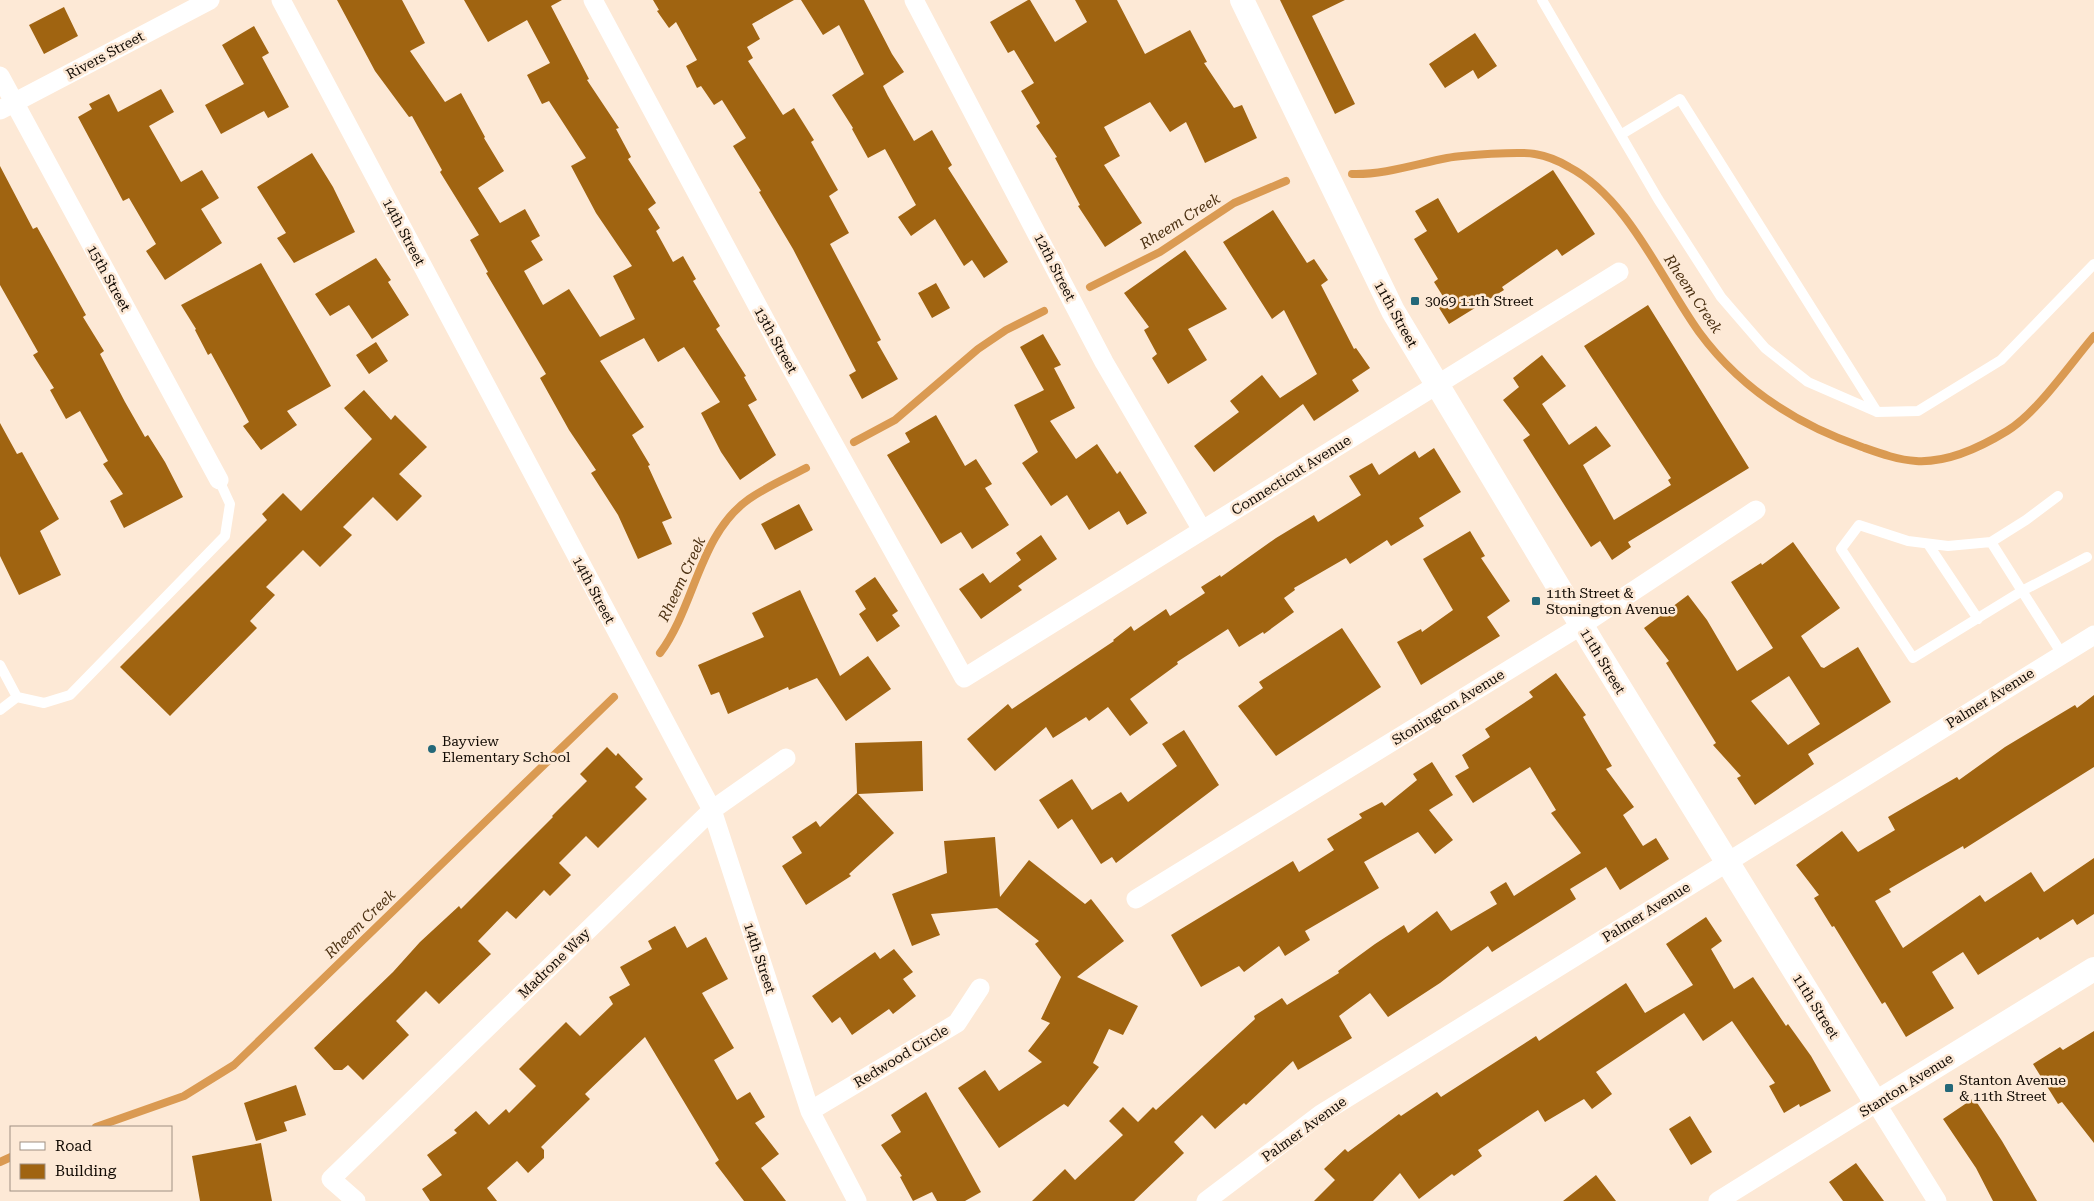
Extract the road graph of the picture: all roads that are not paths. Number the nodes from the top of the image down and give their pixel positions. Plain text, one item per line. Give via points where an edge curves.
1 (210, 0) edge
2 (281, 0) edge
3 (593, 0) edge
4 (914, 0) edge
5 (1242, 0) edge
6 (1542, 0) edge
7 (0, 76) edge
8 (7, 107) edge
9 (1622, 134) junction
10 (2094, 264) edge
11 (1618, 272) dead end
12 (1436, 385) junction
13 (1877, 412) junction
14 (219, 480) joint
15 (2058, 496) dead end
16 (1756, 510) dead end
17 (1202, 530) junction
18 (1991, 542) junction
19 (1928, 544) junction
20 (2087, 557) dead end
21 (2022, 591) junction
22 (1978, 619) junction
23 (1582, 625) junction
24 (2094, 634) edge
25 (2062, 654) junction
26 (0, 664) edge
27 (964, 678) joint
28 (17, 697) junction
29 (0, 710) edge
30 (786, 758) dead end
31 (712, 810) junction
32 (1726, 862) junction
33 (1136, 899) dead end
34 (2094, 969) edge
35 (980, 988) dead end
36 (1876, 1103) junction
37 (810, 1111) junction
38 (356, 1201) edge
39 (857, 1201) edge
40 (1206, 1201) edge
41 (1718, 1201) edge
42 (1937, 1201) edge

1 - 8 street, Rivers Street
2 - 31 street, 14th Street
3 - 27 street, 13th Street via 784,355
4 - 17 street, 12th Street via 1104,362
5 - 12 street, 11th Street via 1392,312
6 - 9 lane
7 - 8 street, 15th Street
8 - 14 street, 15th Street
9 - 13 lane via 1658,199 1721,297 1764,348 1808,382
9 - 13 lane via 1680,99
10 - 13 lane via 2001,360 1918,411
11 - 12 street, Connecticut Avenue
12 - 17 street, Connecticut Avenue
12 - 23 street, 11th Street
14 - 28 lane via 230,504 224,536 70,695 44,702
15 - 18 lane
16 - 23 street, Stonington Avenue
17 - 27 street, Connecticut Avenue
18 - 19 lane via 1948,546
18 - 21 lane
19 - 22 lane
19 - 22 lane via 1859,525 1841,549 1913,658
20 - 21 lane
21 - 22 lane
21 - 25 lane
23 - 32 street, 11th Street
23 - 33 street, Stonington Avenue
24 - 25 street, Palmer Avenue
25 - 32 street, Palmer Avenue
26 - 28 lane
28 - 29 lane
30 - 31 street, Madrone Way
31 - 37 street, 14th Street
31 - 38 street, Madrone Way via 330,1179
32 - 36 street, 11th Street
32 - 40 street, Palmer Avenue via 1321,1114
34 - 36 street, Stanton Avenue
35 - 37 street, Redwood Circle via 957,1023
36 - 41 street, Stanton Avenue
36 - 42 street, 11th Street
37 - 39 street, 14th Street

